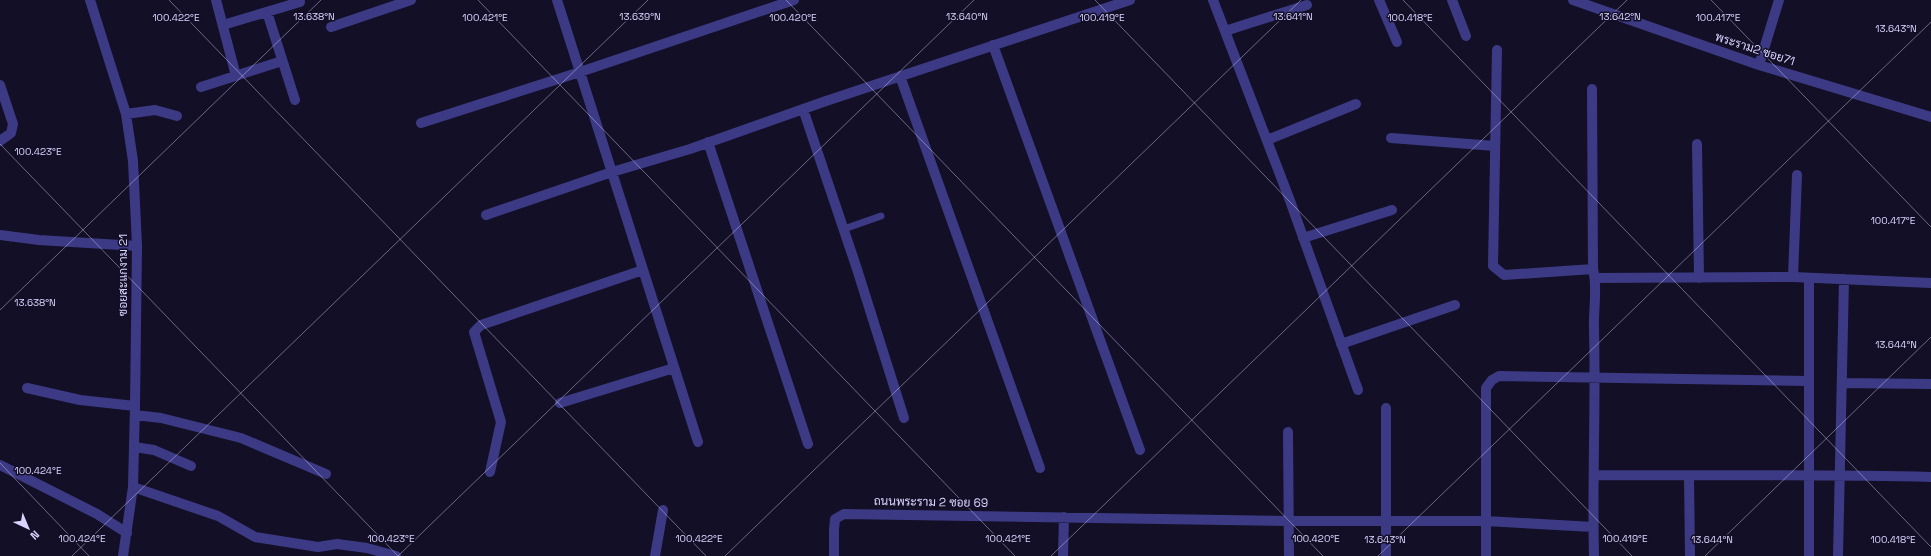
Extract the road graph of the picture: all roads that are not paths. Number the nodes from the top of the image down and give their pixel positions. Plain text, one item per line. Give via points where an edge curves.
1 (90, 0) edge
2 (216, 0) edge
3 (411, 0) edge
4 (557, 0) edge
5 (794, 0) edge
6 (1130, 0) edge
7 (1214, 0) edge
8 (1380, 0) edge
9 (1452, 0) edge
10 (1573, 0) edge
11 (1779, 0) edge
12 (300, 2) dead end
13 (1307, 5) dead end
14 (267, 12) junction
15 (223, 25) junction
16 (330, 27) dead end
17 (1225, 31) junction
18 (1466, 36) dead end
19 (1397, 42) dead end
20 (993, 46) junction
21 (1497, 50) dead end
22 (282, 62) junction
23 (1759, 65) junction
24 (580, 72) junction
25 (236, 76) junction
26 (900, 76) junction
27 (0, 84) edge
28 (201, 87) dead end
29 (1592, 89) dead end
30 (294, 100) dead end
31 (1356, 104) dead end
32 (803, 109) junction
33 (126, 114) junction
34 (177, 116) dead end
35 (1931, 117) edge
36 (421, 123) dead end
37 (1390, 138) dead end
38 (1267, 140) junction
39 (0, 141) edge
40 (708, 142) junction
41 (1697, 144) dead end
42 (1495, 146) junction
43 (612, 172) junction
44 (1797, 175) dead end
45 (1392, 210) dead end
46 (486, 215) dead end
47 (881, 216) dead end
48 (844, 229) junction
49 (0, 235) edge
50 (1303, 238) junction
51 (137, 246) junction
52 (643, 270) junction
53 (1594, 273) junction
54 (1792, 276) junction
55 (1699, 278) junction
56 (1809, 278) junction
57 (1844, 279) junction
58 (1931, 283) edge
59 (1455, 305) dead end
60 (1341, 344) junction
61 (674, 368) junction
62 (1595, 377) junction
63 (1808, 381) junction
64 (1843, 382) junction
65 (1931, 384) edge
66 (27, 388) dead end
67 (1358, 390) dead end
68 (560, 403) dead end
69 (1386, 408) dead end
70 (135, 410) junction
71 (904, 418) dead end
72 (1288, 432) dead end
73 (698, 442) dead end
74 (808, 444) dead end
75 (134, 447) junction
76 (1140, 450) dead end
77 (0, 465) edge
78 (191, 466) dead end
79 (1040, 468) dead end
80 (490, 472) dead end
81 (326, 474) dead end
82 (1809, 474) junction
83 (1840, 474) junction
84 (1595, 475) junction
85 (1689, 476) junction
86 (1931, 476) edge
87 (133, 487) junction
88 (663, 510) dead end
89 (1064, 517) junction
90 (1386, 520) junction
91 (1290, 521) junction
92 (1486, 521) junction
93 (1593, 527) junction
94 (127, 533) junction
95 (318, 552) edge
96 (123, 556) edge
97 (396, 556) edge
98 (655, 556) edge
99 (834, 556) edge
100 (1063, 556) edge
101 (1289, 556) edge
102 (1386, 556) edge
103 (1486, 556) edge
104 (1594, 556) edge
105 (1690, 556) edge
106 (1809, 556) edge
107 (1838, 556) edge

1 - 33 street, ซอยสะแกงาม 21
2 - 15 street
3 - 16 street
4 - 24 street
5 - 24 street
6 - 20 street
7 - 17 street
8 - 19 street
9 - 18 street
10 - 23 street, พระราม2 ซอย71
11 - 23 street
12 - 14 street
13 - 17 street
14 - 15 street
14 - 22 street
15 - 25 street
17 - 38 street
20 - 26 street
20 - 76 street
21 - 42 street
22 - 25 street
22 - 30 street
23 - 35 street, พระราม2 ซอย71
24 - 36 street
24 - 43 street
25 - 28 street
26 - 32 street
26 - 79 street
27 - 39 street via 13,124 11,133
29 - 53 street
31 - 38 street
32 - 40 street
32 - 48 street
33 - 34 street via 155,110
33 - 51 street, ซอยสะแกงาม 21 via 134,162
37 - 42 street
38 - 50 street
40 - 43 street
40 - 74 street
41 - 55 street
42 - 53 street via 1493,266 1504,275
43 - 46 street
43 - 52 street
44 - 54 street
45 - 50 street
47 - 48 lane
48 - 71 street
49 - 51 street
50 - 60 street
51 - 70 street, ซอยสะแกงาม 21
52 - 61 street
52 - 80 street via 477,328 474,332 501,422
53 - 55 street
53 - 62 street
54 - 55 street
54 - 56 street
56 - 57 street
56 - 63 street
57 - 58 street
57 - 64 street
59 - 60 street
60 - 67 street
61 - 68 street
61 - 73 street
62 - 63 street
62 - 84 street
62 - 92 street via 1499,376 1489,384 1486,388
63 - 82 street
64 - 65 street
64 - 83 street
66 - 70 street
69 - 90 street
70 - 75 street, ซอยสะแกงาม 21
70 - 81 street via 241,438
72 - 91 street
75 - 78 street via 154,450
75 - 87 street, ซอยสะแกงาม 21
77 - 94 street via 97,514
82 - 83 street
82 - 85 street
82 - 106 street
83 - 86 street
83 - 107 street
84 - 85 street
84 - 93 street
85 - 105 street
87 - 94 street, ซอยสะแกงาม 21
87 - 95 street via 218,516 254,537
88 - 98 street
89 - 91 street, ถนนพระราม 2 ซอย 69
89 - 99 street, ถนนพระราม 2 ซอย 69 via 844,514 836,519
89 - 100 street
90 - 91 street, ถนนพระราม 2 ซอย 69
90 - 92 street, ถนนพระราม 2 ซอย 69
90 - 102 street
91 - 101 street
92 - 93 street, ถนนพระราม 2 ซอย 69
92 - 103 street
93 - 104 street
94 - 96 street, ซอยสะแกงาม 21
95 - 97 street via 337,544 367,548

